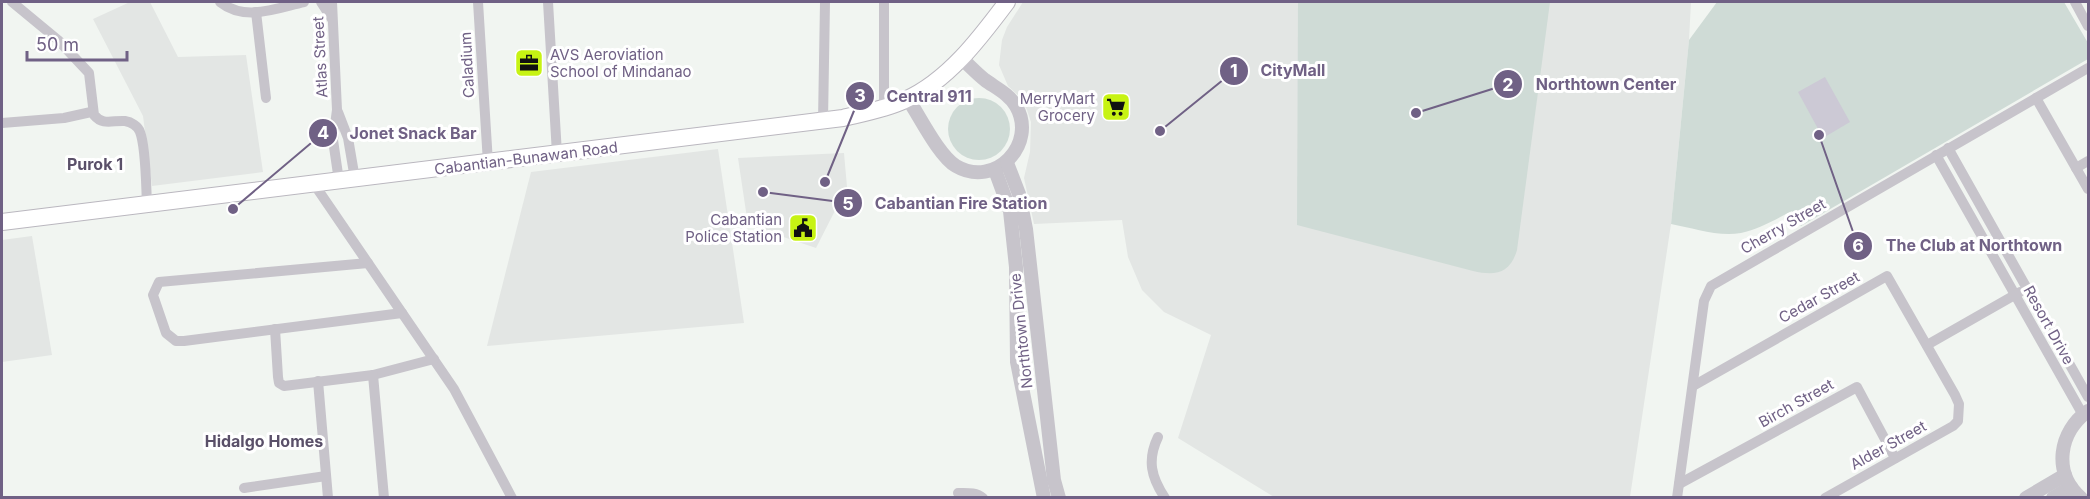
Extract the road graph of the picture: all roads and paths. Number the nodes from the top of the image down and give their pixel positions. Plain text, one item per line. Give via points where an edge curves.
1 (12, 2) edge
2 (220, 2) edge
3 (304, 2) edge
4 (321, 2) edge
5 (332, 2) edge
6 (478, 2) edge
7 (548, 2) edge
8 (825, 2) edge
9 (885, 2) edge
10 (1007, 2) edge
11 (2075, 2) edge
12 (256, 12) junction
13 (333, 21) junction
14 (2088, 26) edge
15 (961, 58) junction
16 (2088, 68) edge
17 (266, 98) dead end
18 (2036, 98) junction
19 (908, 99) junction
20 (884, 108) junction
21 (337, 110) junction
22 (91, 112) dead end
23 (823, 121) junction
24 (2, 123) edge
25 (1948, 148) junction
26 (557, 154) junction
27 (1936, 155) junction
28 (2088, 161) edge
29 (488, 163) junction
30 (1001, 166) junction
31 (2076, 168) junction
32 (347, 180) junction
33 (314, 184) junction
34 (2088, 189) edge
35 (147, 204) junction
36 (1016, 209) junction
37 (2, 222) edge
38 (368, 263) junction
39 (2027, 288) junction
40 (2015, 295) junction
41 (402, 313) junction
42 (274, 329) junction
43 (1927, 345) junction
44 (434, 359) junction
45 (373, 375) junction
46 (318, 381) junction
47 (1693, 386) junction
48 (2088, 397) edge
49 (2086, 413) edge
50 (1960, 414) joint
51 (1158, 437) dead end
52 (1895, 458) junction
53 (326, 476) junction
54 (2068, 481) junction
55 (1679, 484) junction
56 (244, 488) dead end
57 (958, 493) dead end
58 (328, 498) edge
59 (384, 498) edge
60 (512, 498) edge
61 (983, 498) edge
62 (1044, 498) edge
63 (1059, 498) edge
64 (1165, 498) edge
65 (1677, 498) edge
66 (1825, 498) edge
67 (2026, 498) edge
68 (2053, 498) edge
69 (2081, 498) edge

1 - 35 street via 58,40 89,73 94,115 106,122 126,121 140,132
2 - 12 street via 239,12
3 - 12 street
4 - 13 street
5 - 13 street, Atlas Street
6 - 29 street, Caladium
7 - 26 street
8 - 23 street
9 - 20 street
10 - 15 main road, Cabantian-Bunawan Road
11 - 14 street
12 - 17 street
13 - 21 street, Atlas Street
15 - 19 main road, Cabantian-Bunawan Road via 935,82
15 - 30 street via 1009,97 1020,114 1022,135 1014,155
16 - 18 street, Cherry Street
18 - 25 street, Cherry Street
18 - 31 street
19 - 20 main road, Cabantian-Bunawan Road
19 - 30 street via 951,163 977,173
20 - 23 main road, Cabantian-Bunawan Road
21 - 32 street, Atlas Street via 348,138
21 - 32 street, Atlas Street via 333,140
22 - 24 street
23 - 26 main road, Cabantian-Bunawan Road
25 - 27 street, Cherry Street
25 - 39 street, Resort Drive
26 - 29 main road, Cabantian-Bunawan Road
27 - 40 street, Resort Drive
27 - 47 street, Cherry Street via 1711,286 1704,301
28 - 31 street
29 - 32 main road, Cabantian-Bunawan Road
30 - 36 street, Northtown Drive
31 - 34 street
32 - 33 main road, Cabantian-Bunawan Road
33 - 35 main road, Cabantian-Bunawan Road
33 - 38 street
35 - 37 main road, Cabantian-Bunawan Road
36 - 62 street, Northtown Drive via 1017,362
36 - 63 street, Northtown Drive via 1026,229
38 - 41 street
38 - 42 street via 159,282 155,287 153,295 166,333 177,341
39 - 40 street
39 - 48 street, Resort Drive
40 - 43 street
40 - 49 street, Resort Drive
41 - 42 street
41 - 44 street
42 - 46 street via 279,383 284,386
43 - 47 street, Cedar Street via 1887,276
43 - 50 street, Cedar Street via 1955,395
44 - 45 street
44 - 60 street
45 - 46 street
45 - 59 street
46 - 53 street
47 - 55 street, Cherry Street
49 - 54 street via 2071,427 2064,442 2062,459
50 - 52 street, Alder Street via 1953,426
51 - 64 street via 1151,470
52 - 55 street, Birch Street via 1857,387
52 - 66 street, Alder Street
53 - 56 street
53 - 58 street
54 - 67 street
54 - 68 street
54 - 69 street
55 - 65 street, Cherry Street
57 - 61 street via 970,492

